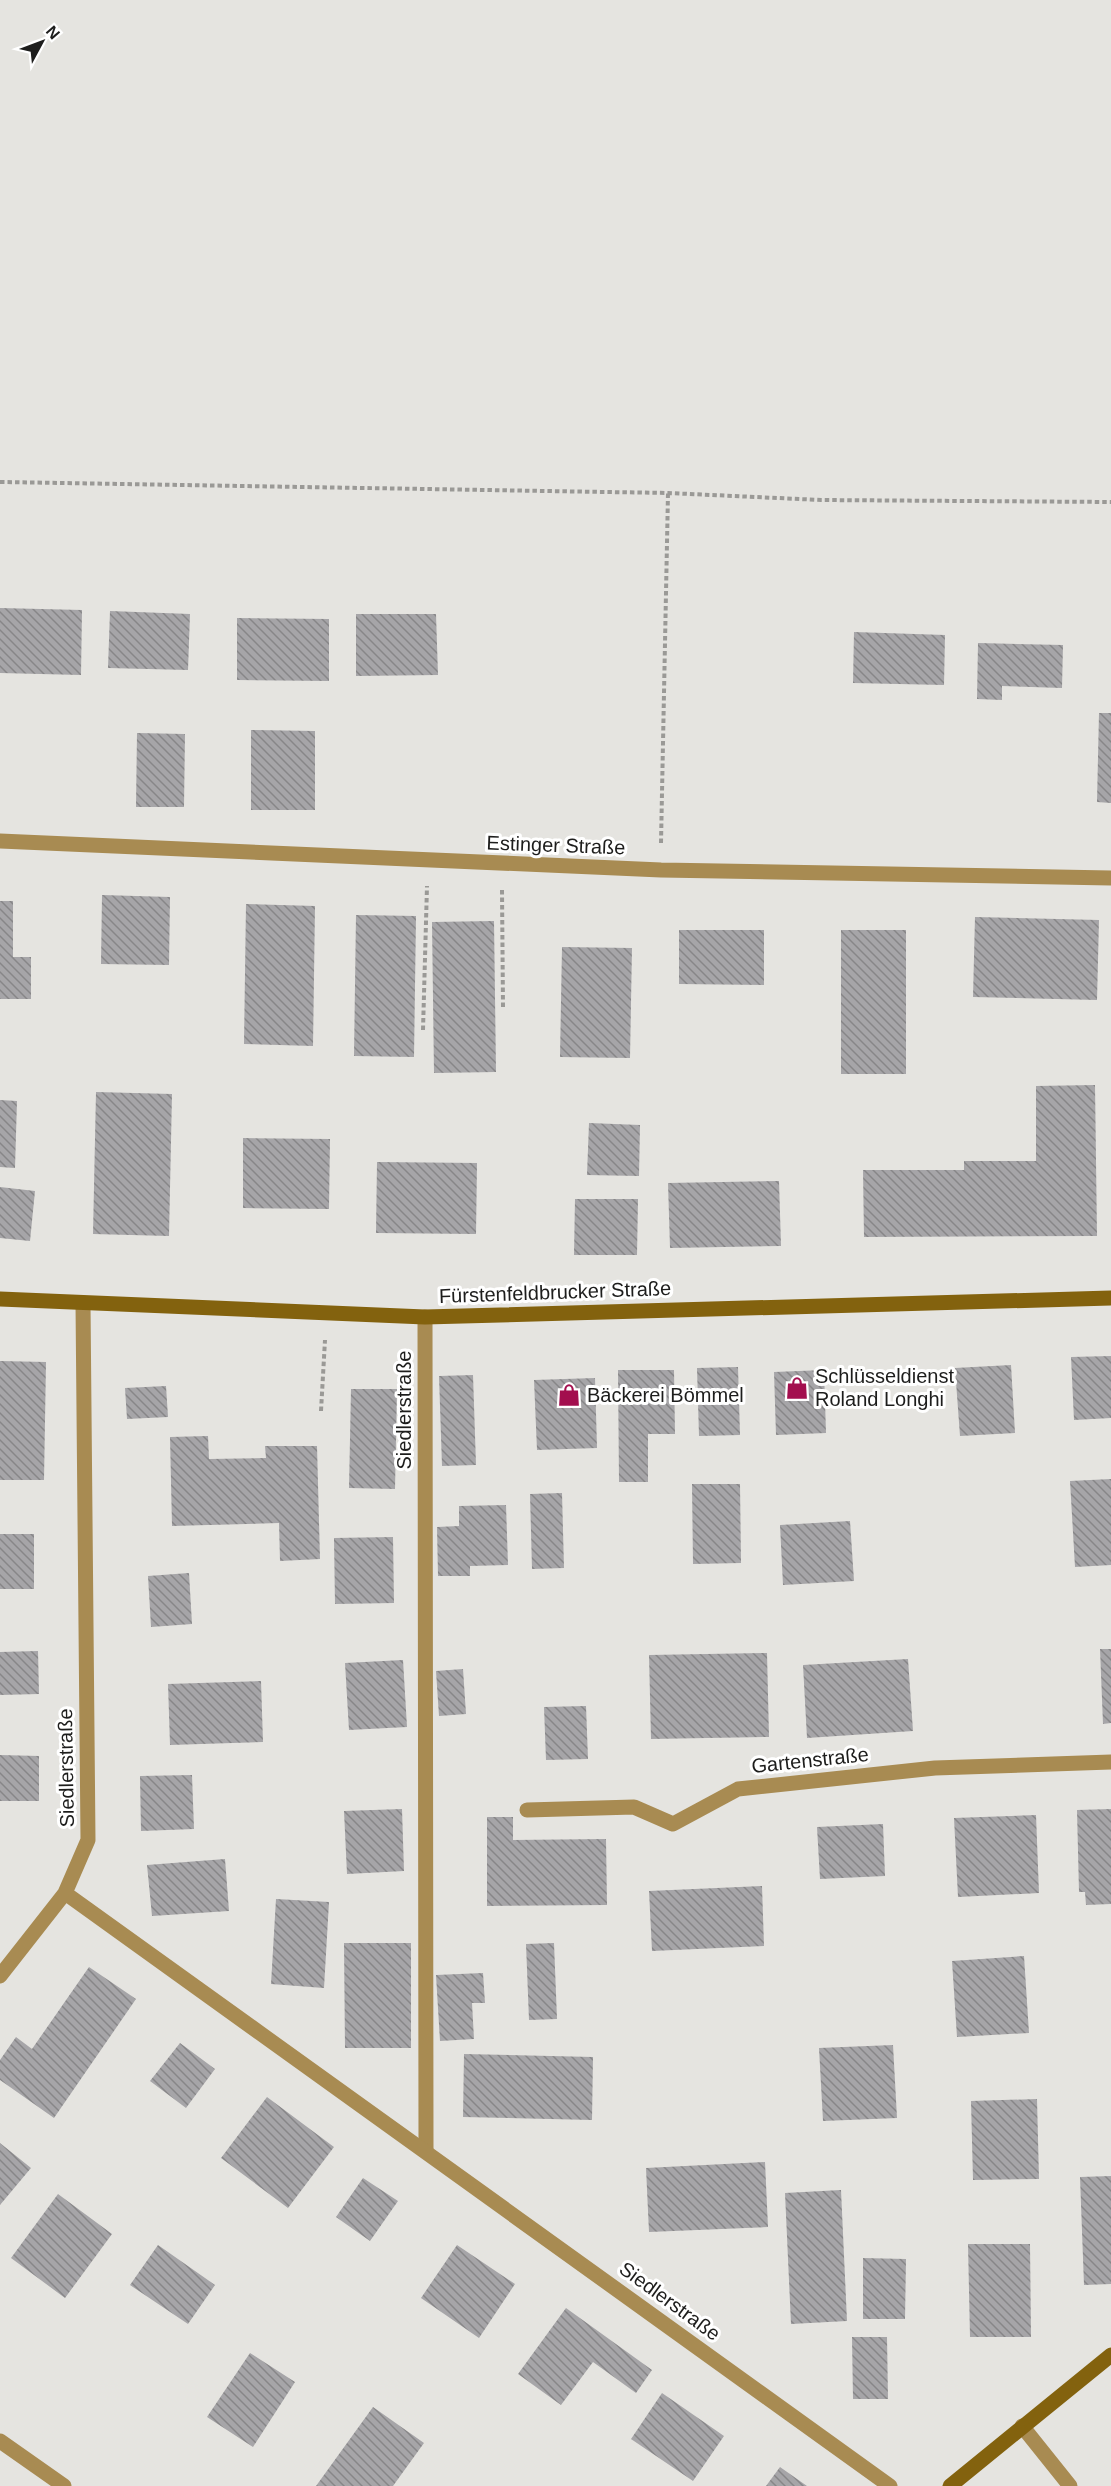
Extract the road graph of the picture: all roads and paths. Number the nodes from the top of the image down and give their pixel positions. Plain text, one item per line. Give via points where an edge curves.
1 (0, 482) edge
2 (668, 493) junction
3 (1111, 502) edge
4 (0, 841) edge
5 (428, 860) junction
6 (502, 864) junction
7 (661, 870) junction
8 (1111, 878) edge
9 (503, 1007) dead end
10 (423, 1030) dead end
11 (1111, 1298) edge
12 (0, 1299) edge
13 (83, 1303) junction
14 (327, 1312) junction
15 (425, 1317) junction
16 (321, 1411) dead end
17 (1111, 1762) edge
18 (526, 1810) dead end
19 (65, 1893) junction
20 (0, 1976) edge
21 (426, 2150) junction
22 (1111, 2355) edge
23 (1022, 2426) junction
24 (0, 2441) edge
25 (64, 2486) edge
26 (890, 2486) edge
27 (950, 2486) edge
28 (1070, 2486) edge

1 - 2 path
2 - 3 path via 821,501
2 - 7 path
4 - 5 street, Estinger Straße
5 - 6 street, Estinger Straße
5 - 10 path
6 - 7 street, Estinger Straße
6 - 9 path
7 - 8 street, Estinger Straße
11 - 15 main road, Fürstenfeldbrucker Straße
12 - 13 main road, Fürstenfeldbrucker Straße
13 - 14 main road, Fürstenfeldbrucker Straße
13 - 19 street, Siedlerstraße via 88,1840
14 - 15 main road, Fürstenfeldbrucker Straße
14 - 16 path
15 - 21 street, Siedlerstraße
17 - 18 street, Gartenstraße via 935,1768 738,1789 673,1824 634,1807
19 - 20 street
19 - 21 street, Siedlerstraße
21 - 26 street, Siedlerstraße
22 - 23 main road
23 - 27 main road
23 - 28 street
24 - 25 street

